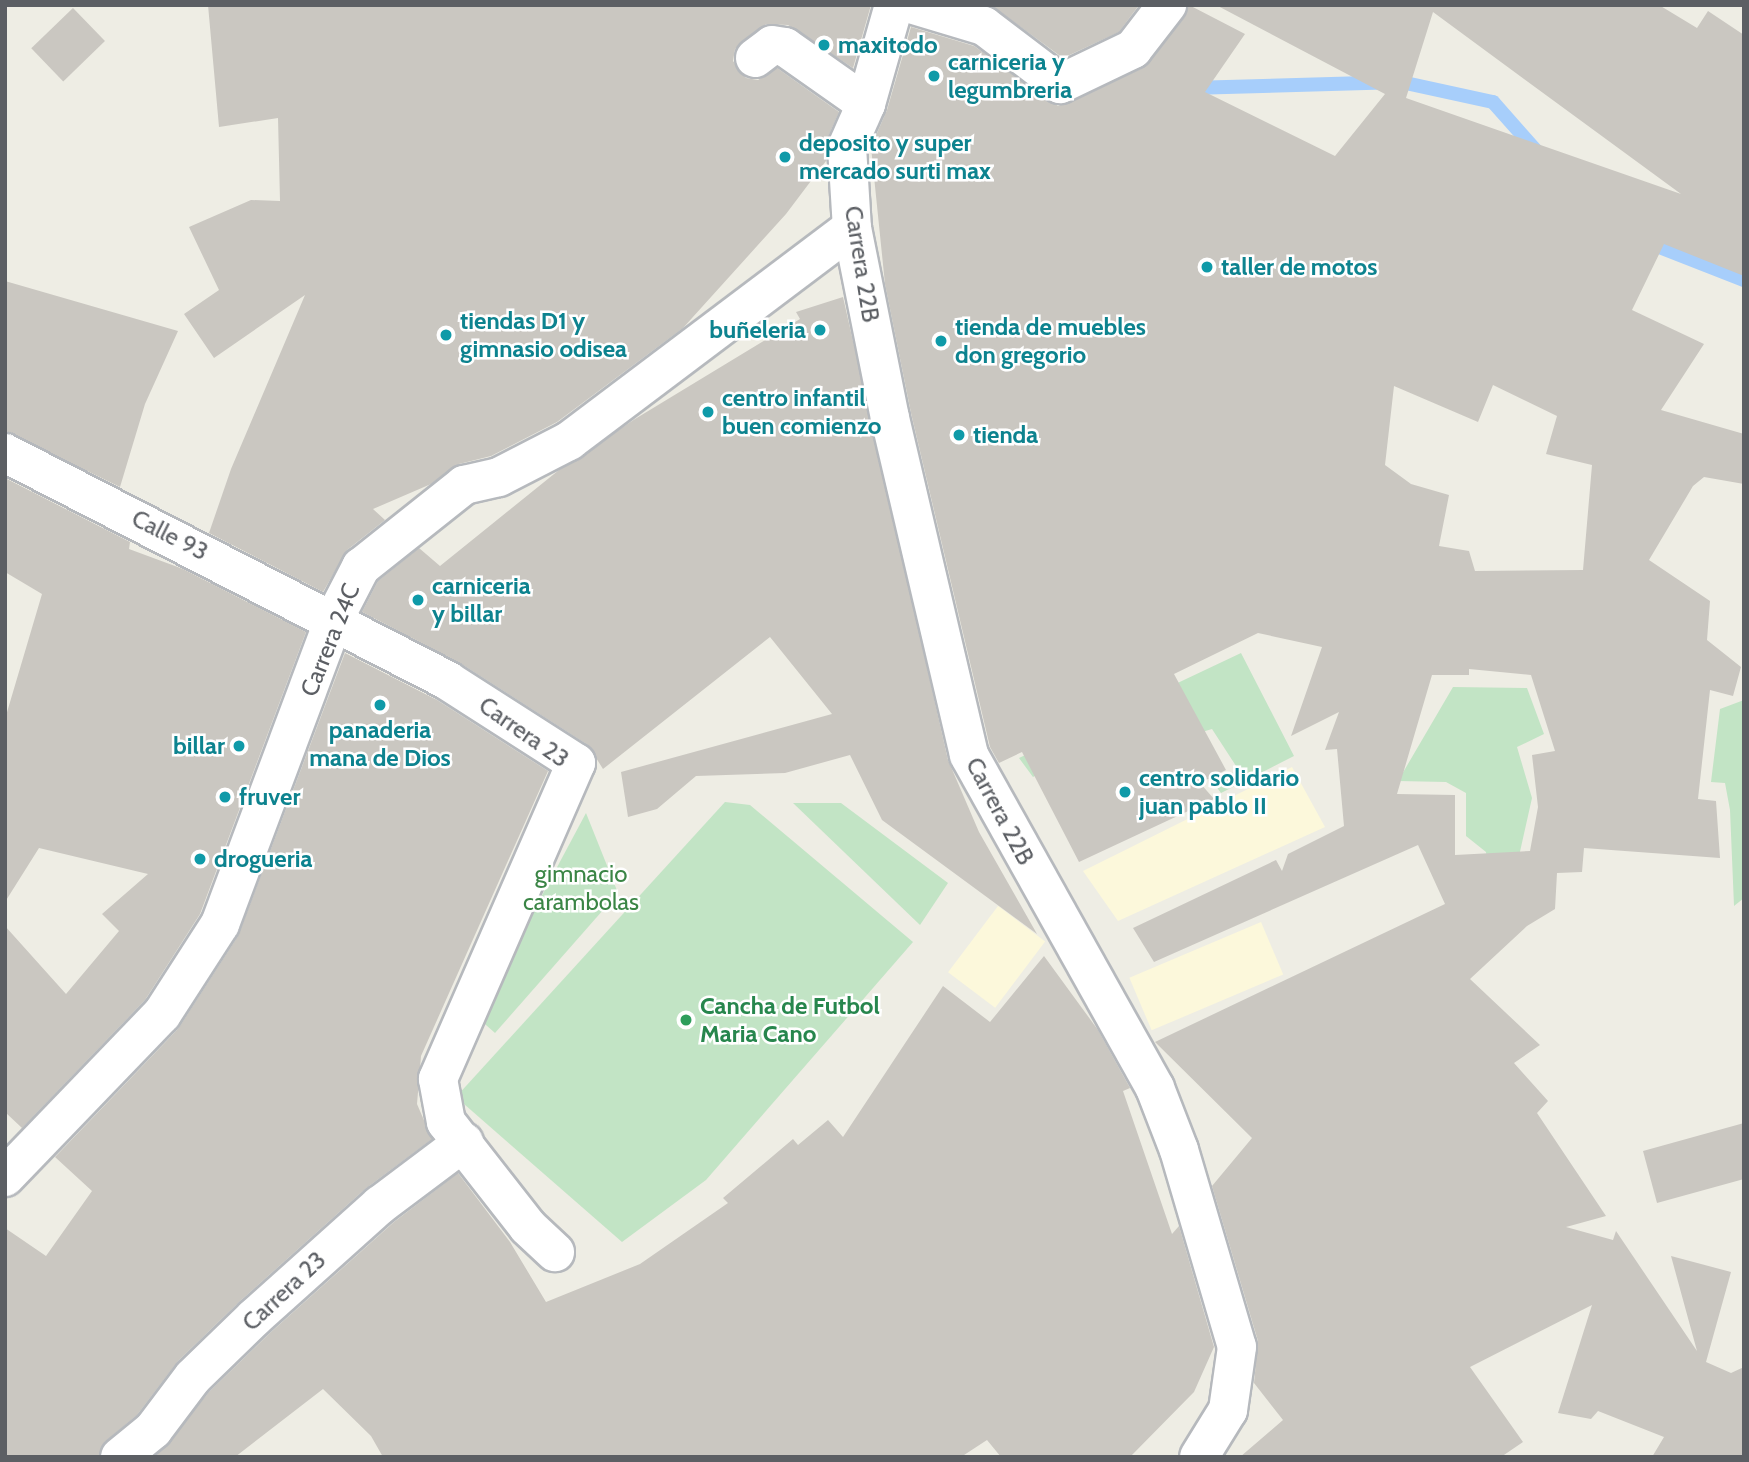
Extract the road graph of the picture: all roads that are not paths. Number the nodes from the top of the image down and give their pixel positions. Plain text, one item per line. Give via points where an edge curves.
1 (894, 5) edge
2 (914, 5) edge
3 (1167, 5) edge
4 (755, 58) dead end
5 (866, 104) junction
6 (852, 228) junction
7 (5, 453) edge
8 (334, 619) junction
9 (464, 1142) junction
10 (5, 1177) edge
11 (555, 1252) dead end
12 (120, 1457) edge
13 (1199, 1457) edge

1 - 5 street, Carrera 22B
2 - 3 street via 984,26 1060,84 1133,49
4 - 5 street via 772,45 785,47
5 - 6 street, Carrera 22B via 847,147
6 - 8 street, Carrera 24C via 569,441 499,477 464,485 430,509 361,567
6 - 13 street, Carrera 22B via 890,418 969,755 1155,1088 1179,1150 1237,1347 1228,1410
7 - 8 street, Calle 93
8 - 9 street, Carrera 23 via 448,681 576,763 438,1079 446,1122
8 - 10 street, Carrera 24C via 220,924 162,1014
9 - 11 street, Carrera 23 via 528,1227
9 - 12 street, Carrera 23 via 380,1205 255,1317 192,1377 153,1430

